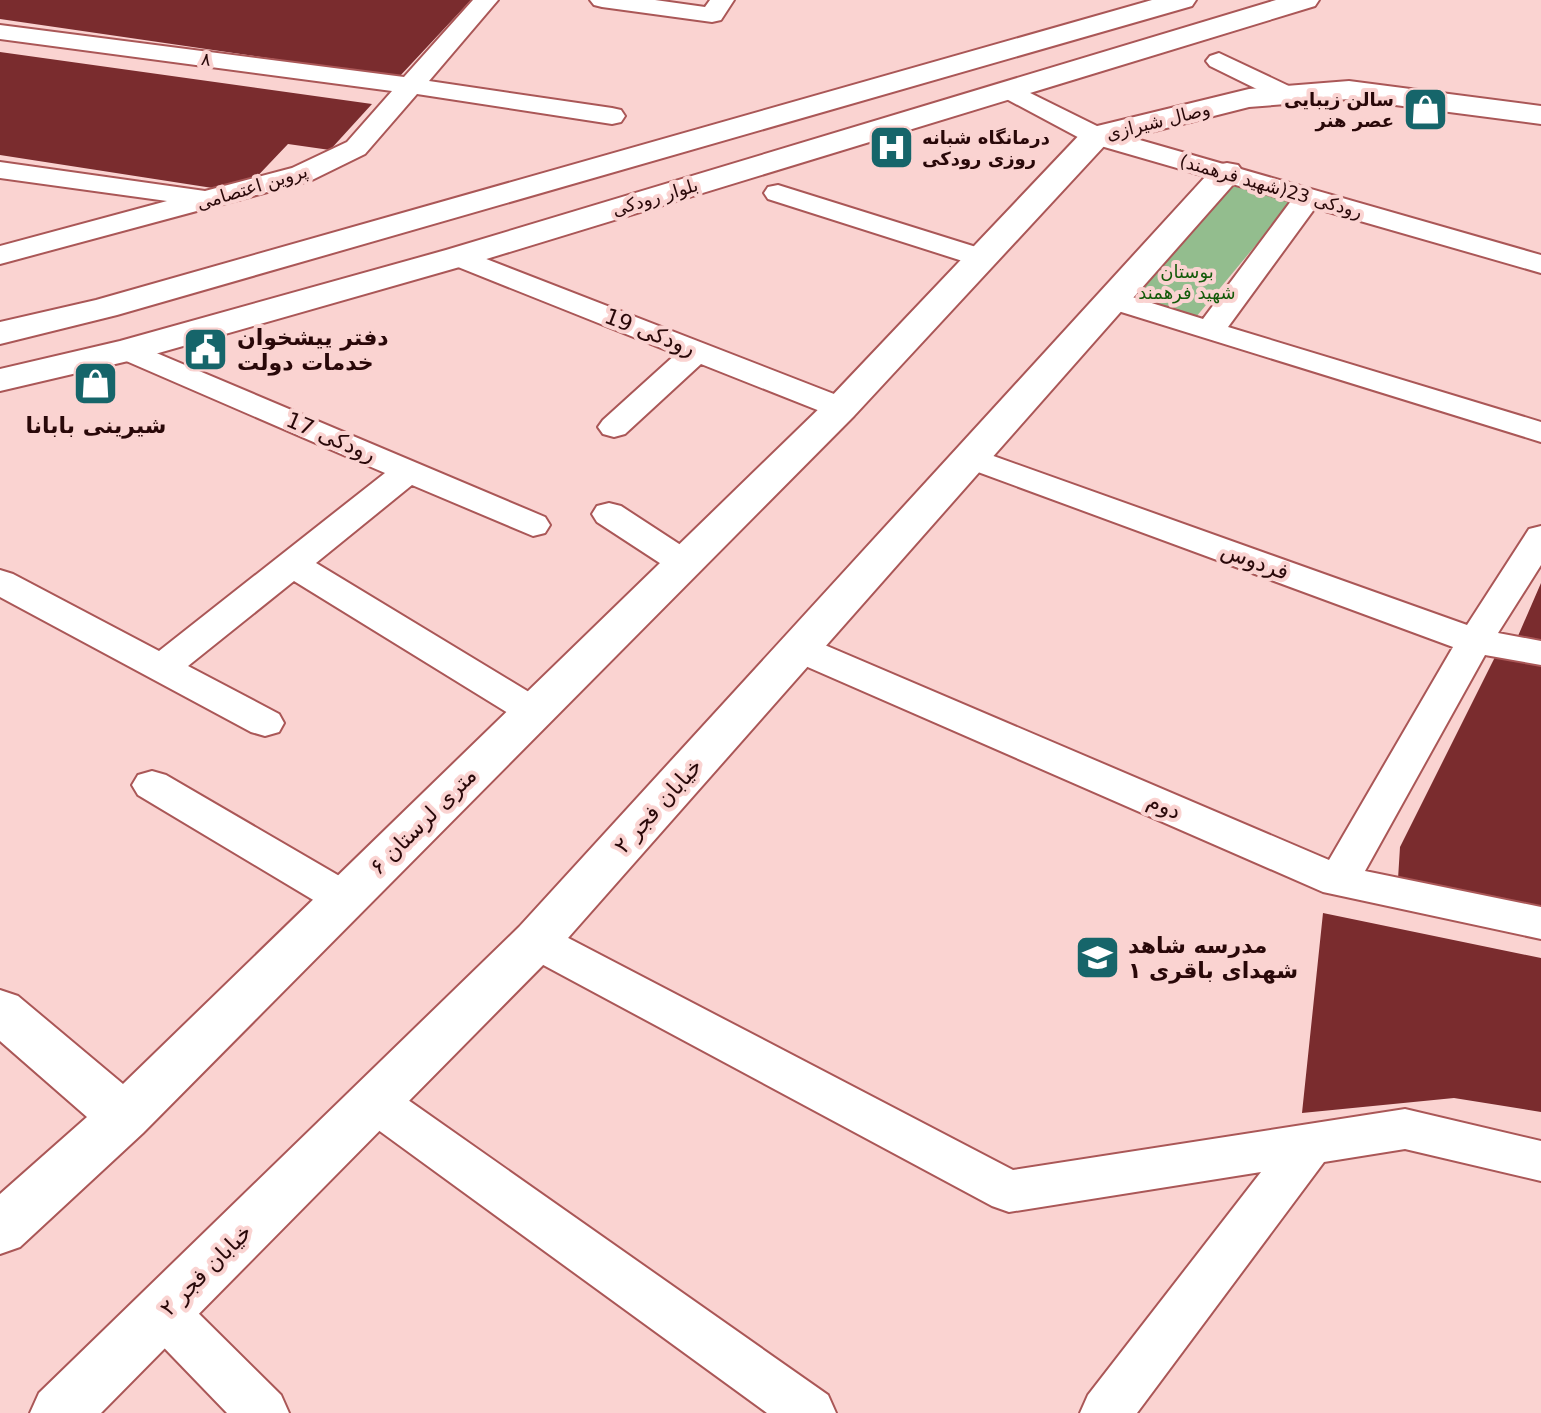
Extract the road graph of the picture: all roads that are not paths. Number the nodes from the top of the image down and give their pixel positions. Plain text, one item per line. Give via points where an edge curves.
1 (486, 0) edge
2 (602, 0) edge
3 (1182, 0) edge
4 (1305, 0) edge
5 (717, 7) edge
6 (0, 32) edge
7 (1219, 61) dead end
8 (412, 86) junction
9 (1008, 90) junction
10 (1284, 93) junction
11 (1541, 115) edge
12 (612, 116) dead end
13 (1096, 136) junction
14 (0, 170) edge
15 (1227, 172) junction
16 (778, 193) dead end
17 (1309, 196) junction
18 (212, 200) junction
19 (0, 255) edge
20 (458, 257) junction
21 (982, 258) junction
22 (1541, 264) edge
23 (1113, 300) junction
24 (105, 308) junction
25 (1210, 331) junction
26 (0, 333) edge
27 (128, 350) junction
28 (697, 351) junction
29 (0, 380) edge
30 (841, 408) junction
31 (614, 427) dead end
32 (1541, 432) edge
33 (971, 458) junction
34 (409, 471) junction
35 (609, 514) dead end
36 (533, 525) dead end
37 (1541, 537) edge
38 (684, 563) junction
39 (292, 564) junction
40 (0, 582) edge
41 (1475, 641) junction
42 (800, 649) junction
43 (1541, 653) edge
44 (161, 668) junction
45 (534, 712) junction
46 (265, 723) dead end
47 (152, 785) dead end
48 (1338, 881) junction
49 (345, 899) junction
50 (1541, 923) edge
51 (536, 941) junction
52 (0, 1011) edge
53 (375, 1102) junction
54 (124, 1117) junction
55 (1310, 1144) junction
56 (1541, 1161) edge
57 (0, 1229) edge
58 (163, 1312) junction
59 (60, 1413) edge
60 (263, 1413) edge
61 (810, 1413) edge
62 (1106, 1413) edge

1 - 8 street, پروین اعتصامی
2 - 5 street
3 - 24 street, بلوار رودکی
4 - 9 street, بلوار رودکی
6 - 8 street, ۸
7 - 10 street
8 - 12 street, ۸
8 - 18 street, پروین اعتصامی via 356,148 302,174
9 - 13 street, رودکی 23(شهید فرهمند)
9 - 20 street, بلوار رودکی
10 - 11 street, وصال شیرازی via 1349,90
10 - 13 street, وصال شیرازی
13 - 15 street, رودکی 23(شهید فرهمند)
13 - 21 street, وصال شیرازی
14 - 18 street
15 - 17 street, رودکی 23(شهید فرهمند)
15 - 23 street, خیابان فجر ۲
16 - 21 street
17 - 22 street, رودکی 23(شهید فرهمند)
17 - 25 street
18 - 19 street, پروین اعتصامی
20 - 27 street, بلوار رودکی
20 - 28 street, رودکی 19
21 - 30 street, وصال شیرازی
23 - 25 street
23 - 33 street, خیابان فجر ۲
24 - 26 street, بلوار رودکی
24 - 27 street
25 - 32 street
27 - 29 street, بلوار رودکی
27 - 34 street, رودکی 17
28 - 30 street, رودکی 19
28 - 31 street
30 - 38 street, ۶ متری لرستان
33 - 41 street, فردوس
33 - 42 street, خیابان فجر ۲
34 - 36 street, رودکی 17
34 - 39 street
35 - 38 street
37 - 41 street
38 - 45 street, ۶ متری لرستان
39 - 44 street
39 - 45 street
40 - 44 street
41 - 43 street, فردوس
41 - 48 street
42 - 48 street, دوم
42 - 51 street, خیابان فجر ۲
44 - 46 street
45 - 49 street, ۶ متری لرستان
47 - 49 street
48 - 50 street, دوم
49 - 54 street, ۶ متری لرستان
51 - 53 street, خیابان فجر ۲
51 - 55 street via 1009,1191
52 - 54 street
53 - 58 street, خیابان فجر ۲
53 - 61 street
54 - 57 street, ۶ متری لرستان
55 - 56 street via 1405,1129
55 - 62 street
58 - 59 street, خیابان فجر ۲
58 - 60 street

